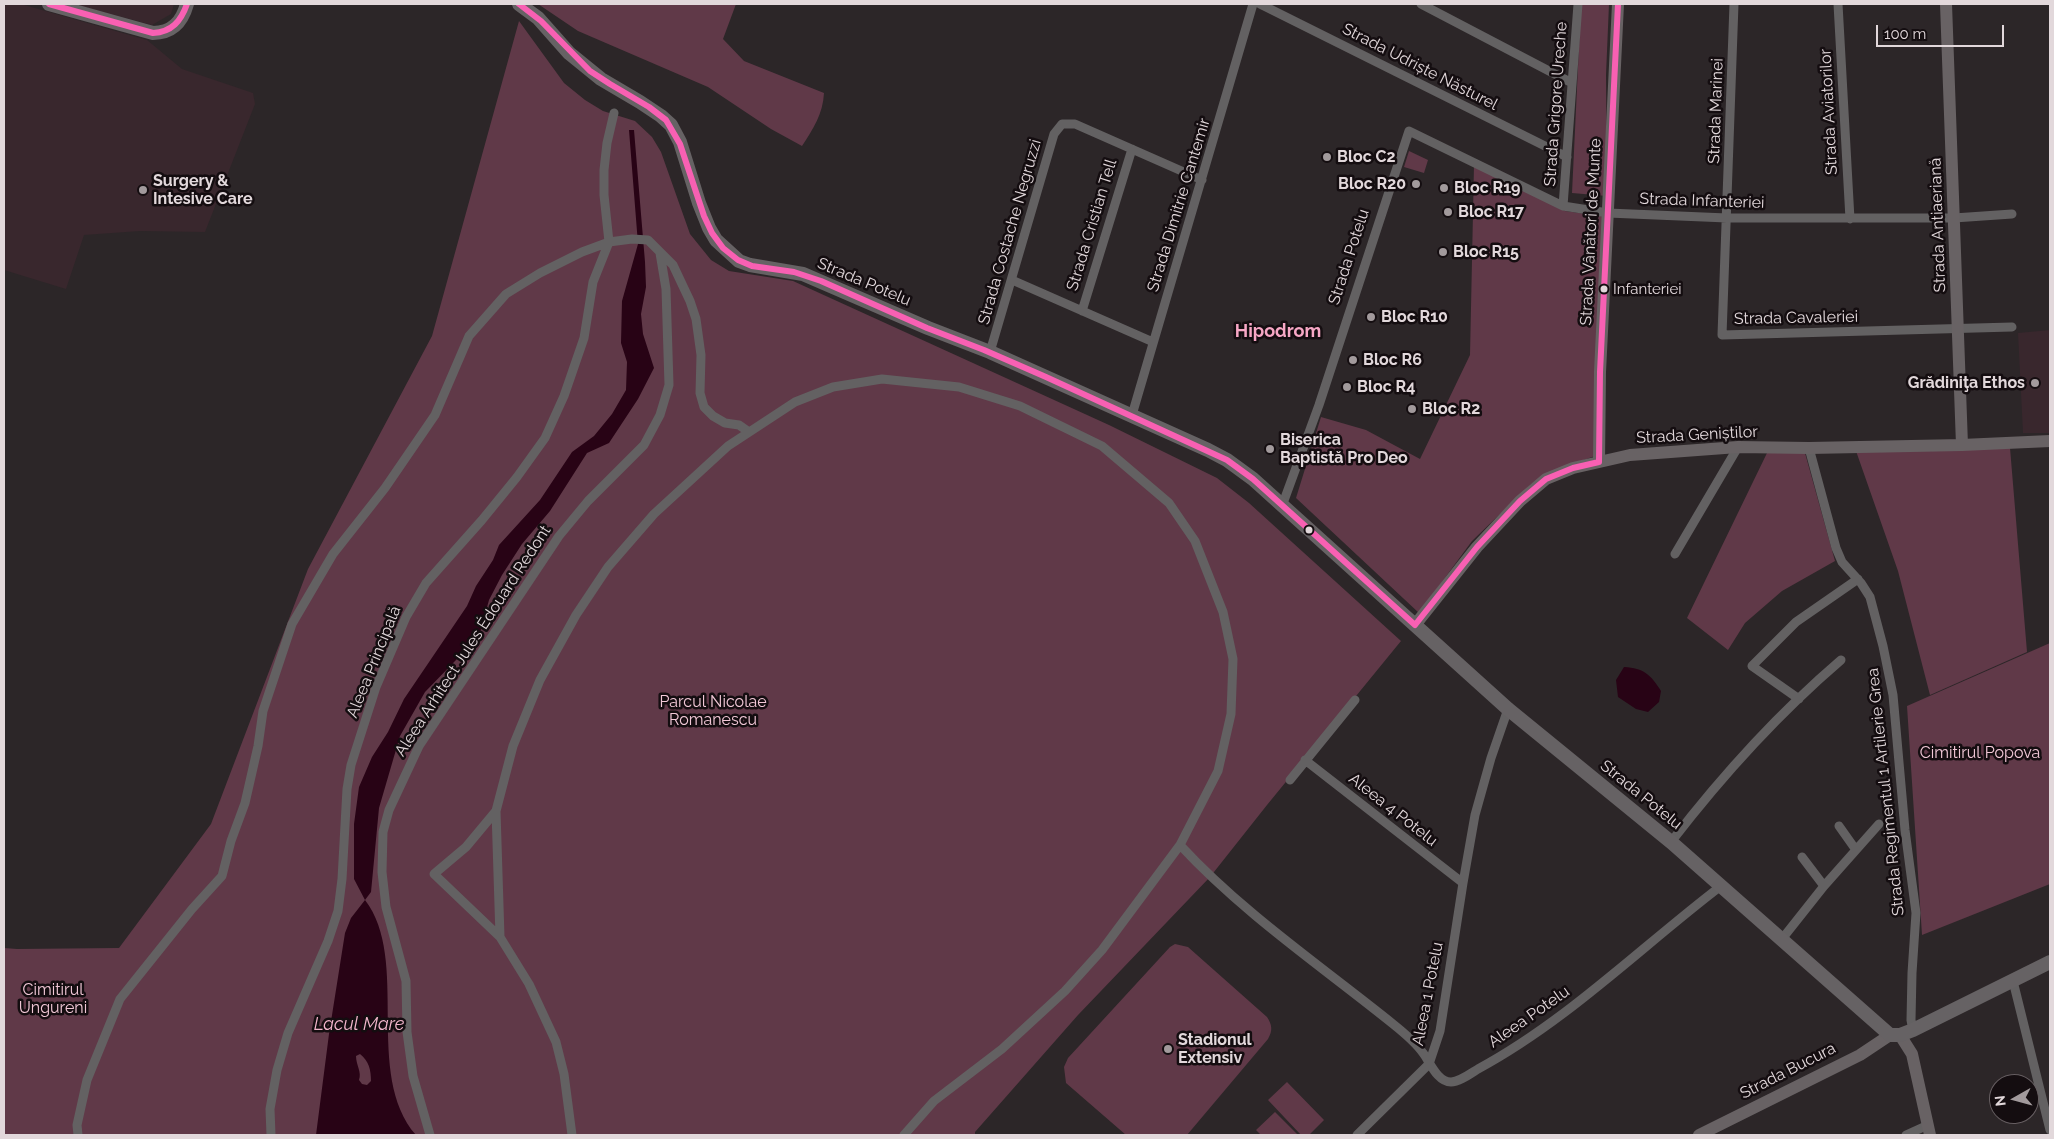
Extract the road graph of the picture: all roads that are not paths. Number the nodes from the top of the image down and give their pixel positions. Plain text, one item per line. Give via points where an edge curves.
1 (49, 4) edge
2 (187, 4) edge
3 (519, 4) edge
4 (1253, 4) edge
5 (1260, 4) edge
6 (1421, 4) edge
7 (1578, 4) edge
8 (1618, 4) edge
9 (1734, 4) edge
10 (1838, 4) edge
11 (1946, 4) edge
12 (1572, 83) junction
13 (614, 113) dead end
14 (1409, 131) joint
15 (1132, 149) junction
16 (1567, 157) junction
17 (1202, 180) junction
18 (1563, 206) junction
19 (1608, 213) junction
20 (2012, 214) dead end
21 (1727, 218) junction
22 (1850, 218) junction
23 (1954, 218) junction
24 (609, 242) junction
25 (660, 250) junction
26 (1012, 280) junction
27 (1082, 311) junction
28 (2012, 327) dead end
29 (1958, 329) junction
30 (1153, 342) junction
31 (990, 352) junction
32 (1132, 415) junction
33 (749, 432) junction
34 (2050, 441) edge
35 (1962, 445) junction
36 (1738, 447) junction
37 (1809, 448) junction
38 (1599, 462) junction
39 (1282, 506) junction
40 (1674, 554) dead end
41 (1858, 579) junction
42 (1416, 625) junction
43 (1841, 660) dead end
44 (1799, 699) junction
45 (1355, 700) dead end
46 (1508, 708) junction
47 (1306, 760) junction
48 (1290, 780) dead end
49 (496, 811) junction
50 (1879, 824) dead end
51 (1839, 826) dead end
52 (1671, 842) junction
53 (1180, 845) junction
54 (1856, 850) junction
55 (1802, 857) dead end
56 (1463, 883) junction
57 (1721, 886) junction
58 (1824, 886) junction
59 (500, 937) junction
60 (1782, 939) junction
61 (2050, 962) edge
62 (2013, 980) junction
63 (1901, 1033) junction
64 (1429, 1064) junction
65 (1929, 1130) edge
66 (2050, 1130) edge
67 (78, 1135) edge
68 (271, 1135) edge
69 (430, 1135) edge
70 (572, 1135) edge
71 (904, 1135) edge
72 (1357, 1135) edge
73 (1700, 1135) edge
74 (1906, 1135) edge

1 - 2 main road via 159,33 174,28
3 - 31 main road, Strada Potelu via 538,18 569,53 600,79 671,125 680,142 709,228 716,240 739,261 803,274
4 - 17 street, Strada Dimitrie Cantemir
5 - 16 street, Strada Udriște Năsturel
6 - 12 street
7 - 12 street, Strada Grigore Ureche
8 - 19 street, Strada Vânători de Munte
9 - 21 street, Strada Marinei
10 - 22 street, Strada Aviatorilor
11 - 23 street, Strada Antiaeriană
12 - 16 street, Strada Grigore Ureche
13 - 24 street via 604,170
14 - 18 street, Strada Infanteriei
14 - 39 street, Strada Potelu via 1319,405
15 - 17 street, Strada Costache Negruzzi
15 - 26 street, Strada Costache Negruzzi via 1075,124 1062,124 1057,129
15 - 27 street, Strada Cristian Tell
16 - 18 street, Strada Grigore Ureche
17 - 30 street, Strada Dimitrie Cantemir
18 - 19 street, Strada Infanteriei
19 - 21 street, Strada Infanteriei
19 - 38 street, Strada Vânători de Munte
20 - 23 street, Strada Infanteriei
21 - 22 street, Strada Infanteriei
21 - 29 street, Strada Cavaleriei via 1722,335
22 - 23 street, Strada Infanteriei
23 - 29 street, Strada Antiaeriană
24 - 25 street via 648,240
24 - 67 street via 540,273 506,294 487,315 469,336 435,415 385,488 328,561 292,624 263,711 245,803 222,876 192,908 120,999 87,1080
24 - 68 street, Aleea Principală via 593,282 584,338 545,438 482,520 426,583 406,616 376,687 351,765 338,911 288,1033 270,1109
25 - 33 street via 673,265 696,319 701,355 700,393 704,407 725,423 739,425
25 - 69 street, Aleea Arhitect Jules Édouard Redont via 666,289 669,386 660,415 644,445 588,501 559,536 419,746 388,810 382,872 386,907 406,981 407,1032 413,1076
26 - 27 street
26 - 31 street, Strada Costache Negruzzi
27 - 30 street
28 - 29 street
29 - 35 street, Strada Antiaeriană
30 - 32 street, Strada Dimitrie Cantemir
31 - 32 main road, Strada Potelu
32 - 39 main road, Strada Potelu via 1226,460 1254,479
33 - 49 street via 728,446 654,514 608,567 576,614 526,713 513,746
33 - 53 street via 795,402 834,387 882,379 959,387 1020,406 1102,446 1169,503 1195,541 1223,612 1232,659 1231,714 1218,771
34 - 35 street, Strada Geniștilor
35 - 37 street, Strada Geniștilor
36 - 37 street, Strada Geniștilor
36 - 38 street, Strada Geniștilor via 1661,452
36 - 40 street
37 - 41 street, Strada Regimentul 1 Artilerie Grea via 1836,548 1842,562
38 - 42 street, Strada Geniștilor via 1572,468 1546,480 1520,500 1477,547
39 - 42 main road, Strada Potelu
41 - 44 street via 1796,622 1752,666
41 - 63 street, Strada Regimentul 1 Artilerie Grea via 1870,597 1875,613 1893,695 1916,912 1912,1020
42 - 46 main road, Strada Potelu
43 - 44 street
44 - 52 street via 1736,763
45 - 47 street
46 - 52 main road, Strada Potelu
46 - 56 street, Aleea 1 Potelu via 1490,758
47 - 48 street
47 - 56 street, Aleea 4 Potelu
49 - 59 street
49 - 59 street via 466,847 434,874
50 - 54 street
51 - 54 street
52 - 57 main road, Strada Potelu
53 - 64 street, Aleea 1 Potelu via 1210,877 1394,1025 1424,1053
53 - 71 street via 1102,950 1065,990 1002,1049 934,1101
54 - 58 street
55 - 58 street
56 - 64 street, Aleea 1 Potelu via 1440,1032
57 - 60 main road, Strada Potelu
57 - 64 street, Aleea Potelu via 1552,1023 1489,1063 1455,1082 1444,1080
58 - 60 street
59 - 70 street via 528,984 556,1042
60 - 63 main road, Strada Potelu
61 - 62 main road, Strada Bucura
62 - 63 main road, Strada Bucura
62 - 66 street
63 - 65 street, Strada Potelu via 1912,1054
63 - 73 street, Strada Bucura
64 - 72 street
65 - 74 street

